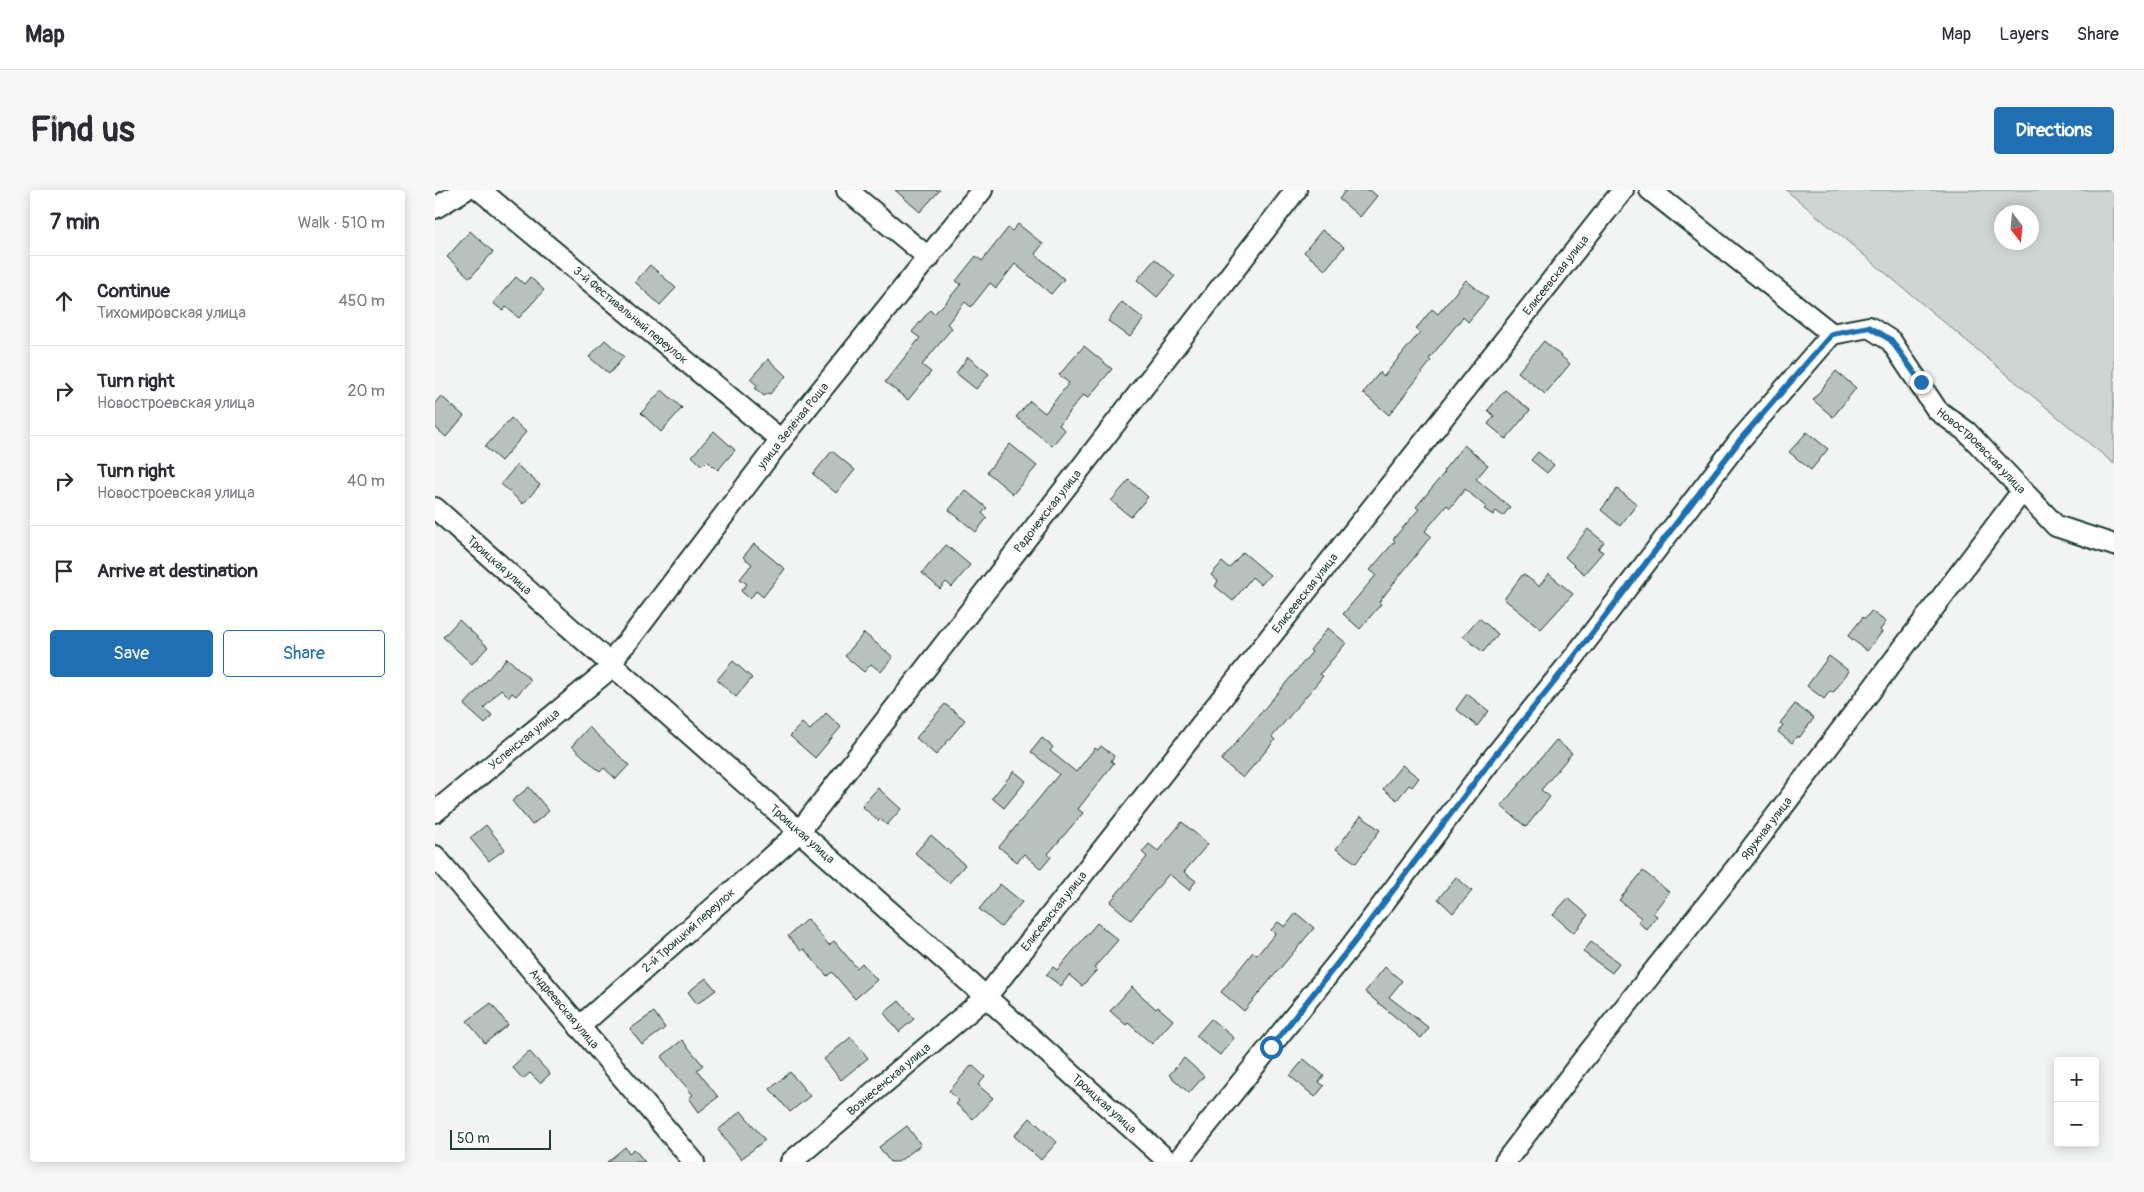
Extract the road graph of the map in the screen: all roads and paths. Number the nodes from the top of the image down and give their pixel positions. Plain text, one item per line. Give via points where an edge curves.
1 (465, 190) edge
2 (480, 190) edge
3 (847, 190) edge
4 (982, 190) edge
5 (1296, 190) edge
6 (1623, 190) edge
7 (1650, 190) edge
8 (435, 208) edge
9 (929, 258) junction
10 (1832, 334) junction
11 (781, 440) junction
12 (2023, 490) junction
13 (435, 508) edge
14 (2114, 545) edge
15 (612, 667) junction
16 (435, 812) edge
17 (799, 832) junction
18 (435, 856) edge
19 (986, 997) junction
20 (579, 1027) junction
21 (694, 1162) edge
22 (791, 1162) edge
23 (1169, 1162) edge
24 (1177, 1162) edge
25 (1505, 1162) edge

1 - 8 street
2 - 11 street, 3-й Фестивальный переулок
3 - 9 street
4 - 9 street, улица Зелёная Роща
5 - 17 street, Радонежская улица
6 - 19 street, Елисеевская улица
7 - 10 street
9 - 11 street, улица Зелёная Роща
10 - 12 street, Новостроевская улица via 1869,327 1891,340 1937,410 1967,432
10 - 24 street via 1740,440 1352,945
11 - 15 street, улица Зелёная Роща via 617,652
12 - 14 street, Новостроевская улица via 2056,526
12 - 25 street, Яружная улица via 1744,858
13 - 15 street, Троицкая улица
15 - 16 street, Успенская улица
15 - 17 street, Троицкая улица
17 - 19 street, Троицкая улица
17 - 20 street, 2-й Троицкий переулок
18 - 20 street, Андреевская улица
19 - 22 street, Вознесенская улица
19 - 23 street, Троицкая улица
20 - 21 street, Андреевская улица

